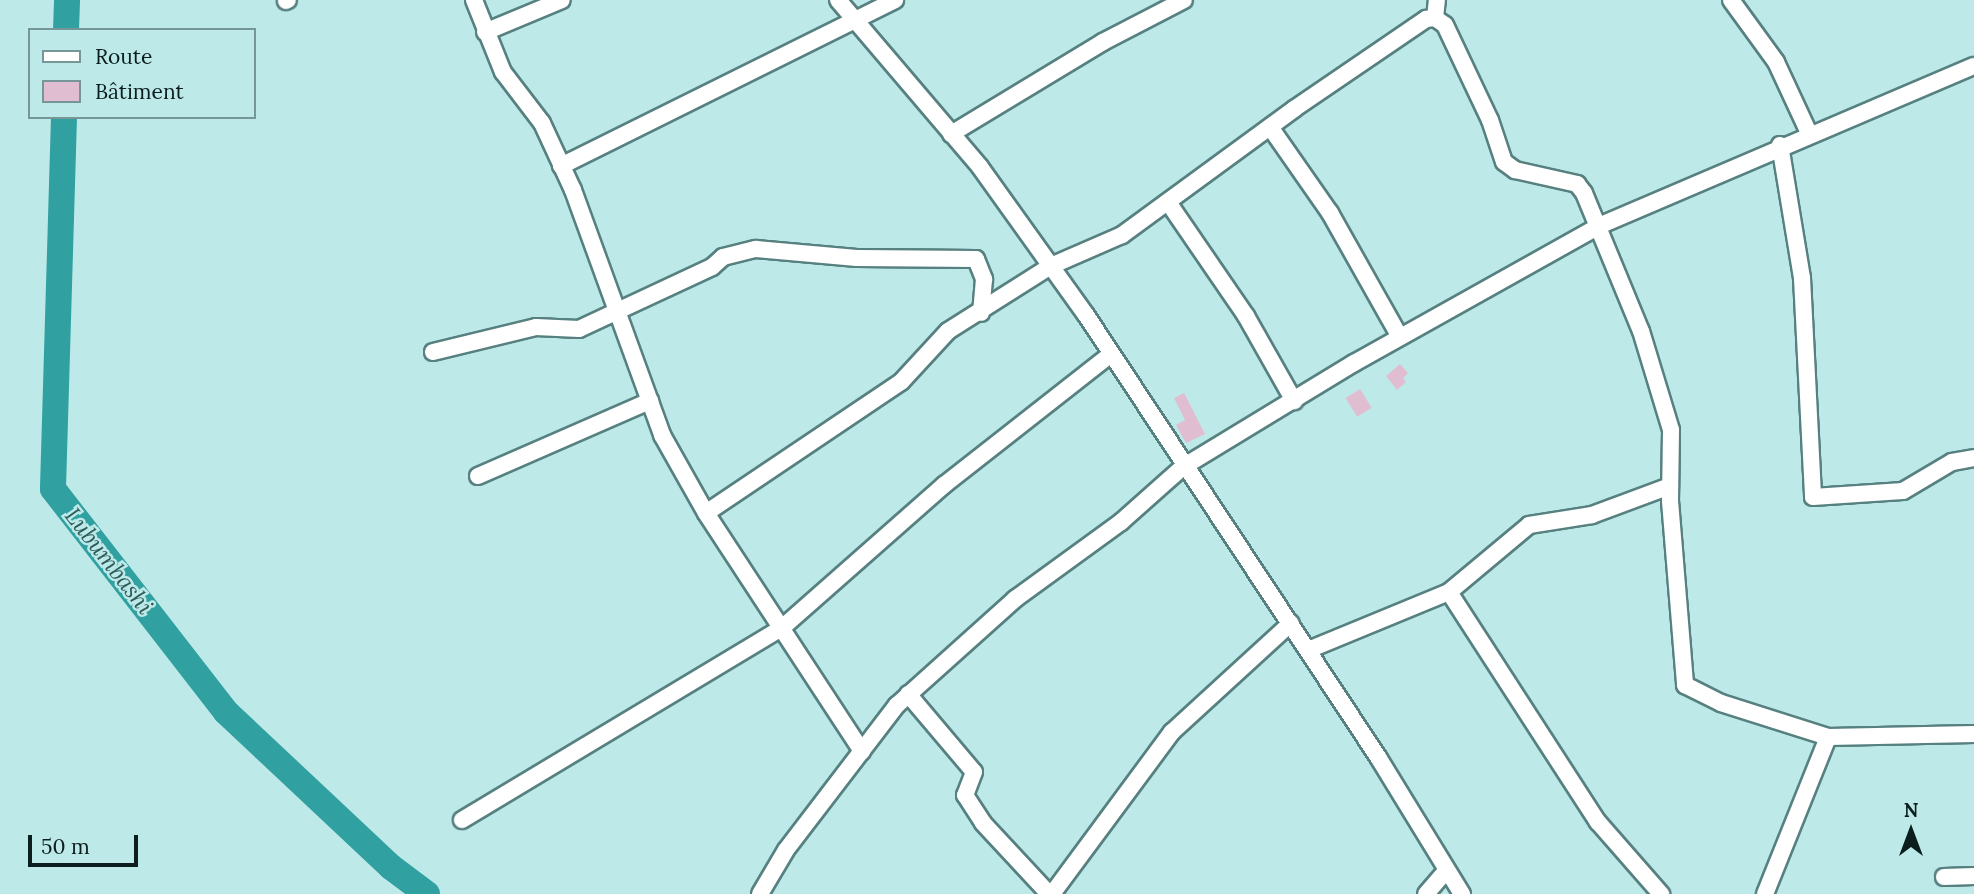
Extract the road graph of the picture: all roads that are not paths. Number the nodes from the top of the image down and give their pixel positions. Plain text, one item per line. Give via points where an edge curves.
1 (474, 0) edge
2 (562, 0) edge
3 (838, 0) edge
4 (895, 0) edge
5 (1184, 0) edge
6 (1437, 0) edge
7 (1731, 0) edge
8 (1435, 18) junction
9 (853, 21) junction
10 (485, 32) junction
11 (1974, 66) edge
12 (1270, 127) junction
13 (1809, 133) junction
14 (951, 134) junction
15 (1780, 145) junction
16 (561, 166) junction
17 (1168, 202) junction
18 (1601, 225) junction
19 (1051, 267) junction
20 (618, 308) junction
21 (981, 313) junction
22 (1400, 337) junction
23 (433, 352) dead end
24 (1111, 354) junction
25 (650, 401) junction
26 (1294, 401) junction
27 (1974, 458) edge
28 (1183, 467) junction
29 (478, 476) dead end
30 (1670, 486) junction
31 (706, 513) junction
32 (1449, 592) junction
33 (1291, 623) junction
34 (783, 626) junction
35 (1308, 650) junction
36 (908, 694) junction
37 (1974, 734) edge
38 (1828, 737) junction
39 (862, 751) junction
40 (462, 820) dead end
41 (1446, 871) junction
42 (1974, 876) edge
43 (1944, 877) dead end
44 (760, 894) edge
45 (1050, 894) edge
46 (1426, 894) edge
47 (1462, 894) edge
48 (1661, 894) edge
49 (1765, 894) edge

1 - 10 street
2 - 10 street
3 - 9 street
4 - 9 street
5 - 14 street via 1103,42
6 - 8 street
7 - 13 street via 1776,62
8 - 12 street via 1426,19
8 - 18 street via 1445,25 1490,120 1504,162 1515,170 1577,184
9 - 14 street
9 - 16 street
10 - 16 street via 503,72 542,123
11 - 13 street
12 - 17 street
12 - 22 street via 1330,213
13 - 15 street
14 - 19 street
15 - 18 street
15 - 27 street via 1802,278 1813,497 1903,491 1952,462
16 - 20 street
17 - 19 street via 1122,235
17 - 26 street via 1245,316
18 - 22 street
18 - 30 street via 1665,401 1671,430
19 - 21 street
19 - 24 street
20 - 21 street via 712,267 723,257 755,249 857,258 976,259 984,279
20 - 23 street via 579,329 536,327
20 - 25 street
21 - 31 street via 948,331 901,382
22 - 26 street
24 - 28 street
24 - 34 street via 944,485
25 - 29 street
25 - 31 street via 662,435
26 - 28 street
28 - 33 street
28 - 36 street via 1121,522 1014,599 947,664
30 - 32 street via 1592,514 1529,524
30 - 38 street via 1685,685 1721,703
31 - 34 street
32 - 35 street
32 - 48 street via 1598,822
33 - 35 street
33 - 45 street via 1172,733
34 - 39 street
34 - 40 street
35 - 41 street
36 - 39 street
36 - 45 street via 974,772 965,795 983,823
37 - 38 street
38 - 49 street
39 - 44 street via 786,850
41 - 46 street
41 - 47 street
42 - 43 street

